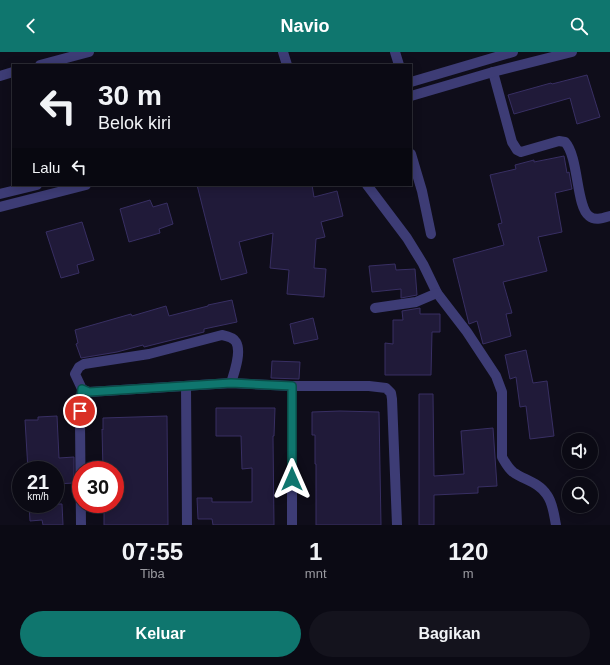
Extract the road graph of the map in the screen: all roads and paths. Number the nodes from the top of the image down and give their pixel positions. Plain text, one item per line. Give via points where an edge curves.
1 (89, 52) edge
2 (283, 52) edge
3 (395, 52) edge
4 (572, 52) edge
5 (506, 53) edge
6 (44, 64) edge
7 (287, 64) edge
8 (399, 64) edge
9 (12, 72) edge
10 (493, 72) junction
11 (0, 76) edge
12 (412, 82) edge
13 (412, 96) edge
14 (412, 157) edge
15 (33, 186) edge
16 (82, 186) edge
17 (368, 186) edge
18 (0, 194) edge
19 (0, 206) edge
20 (610, 216) edge
21 (431, 234) dead end
22 (438, 293) junction
23 (375, 308) dead end
24 (231, 383) junction
25 (186, 386) junction
26 (292, 386) junction
27 (398, 386) dead end
28 (386, 388) junction
29 (82, 389) junction
30 (81, 525) edge
31 (187, 525) edge
32 (292, 525) edge
33 (397, 525) edge
34 (556, 525) edge

1 - 6 street
2 - 7 street
3 - 8 street
4 - 10 street
5 - 12 street
9 - 11 street
10 - 13 street
10 - 20 street via 505,120 517,150 521,152 559,141 565,142 571,152 586,213 595,219
14 - 21 street
15 - 18 street
16 - 19 street
17 - 22 street via 407,238
22 - 23 street via 416,302
22 - 34 street via 467,332 499,383 502,392 502,457 513,472 547,494 552,503
24 - 25 street
24 - 26 street
24 - 29 street via 239,348 236,341 222,335 149,354 84,364 75,374
25 - 29 street via 89,392
25 - 31 street
26 - 28 street
26 - 32 street
27 - 28 street
28 - 33 street via 392,399
29 - 30 street

